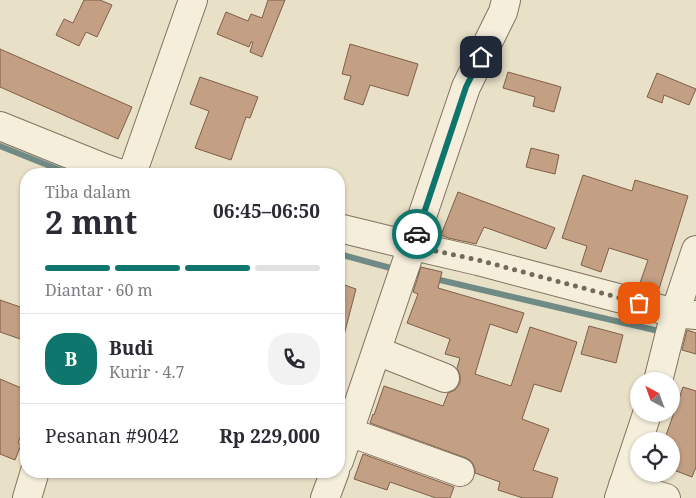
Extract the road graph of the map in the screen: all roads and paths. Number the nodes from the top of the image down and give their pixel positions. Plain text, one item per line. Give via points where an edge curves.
1 (194, 0) edge
2 (506, 0) edge
3 (0, 126) edge
4 (105, 168) edge
5 (134, 168) edge
6 (345, 229) edge
7 (413, 246) junction
8 (696, 250) edge
9 (686, 314) edge
10 (377, 351) junction
11 (662, 372) edge
12 (445, 378) dead end
13 (644, 422) edge
14 (349, 432) junction
15 (345, 444) edge
16 (460, 472) dead end
17 (33, 478) edge
18 (333, 478) edge
19 (621, 491) edge
20 (27, 498) edge
21 (326, 498) edge
22 (666, 498) edge

1 - 5 street
2 - 7 street via 466,87
3 - 4 street
6 - 7 street
7 - 9 street
7 - 10 street
8 - 9 street
9 - 11 street
10 - 12 street
10 - 14 street
13 - 19 street
14 - 15 street
14 - 16 street
17 - 20 street
18 - 21 street
19 - 22 street

